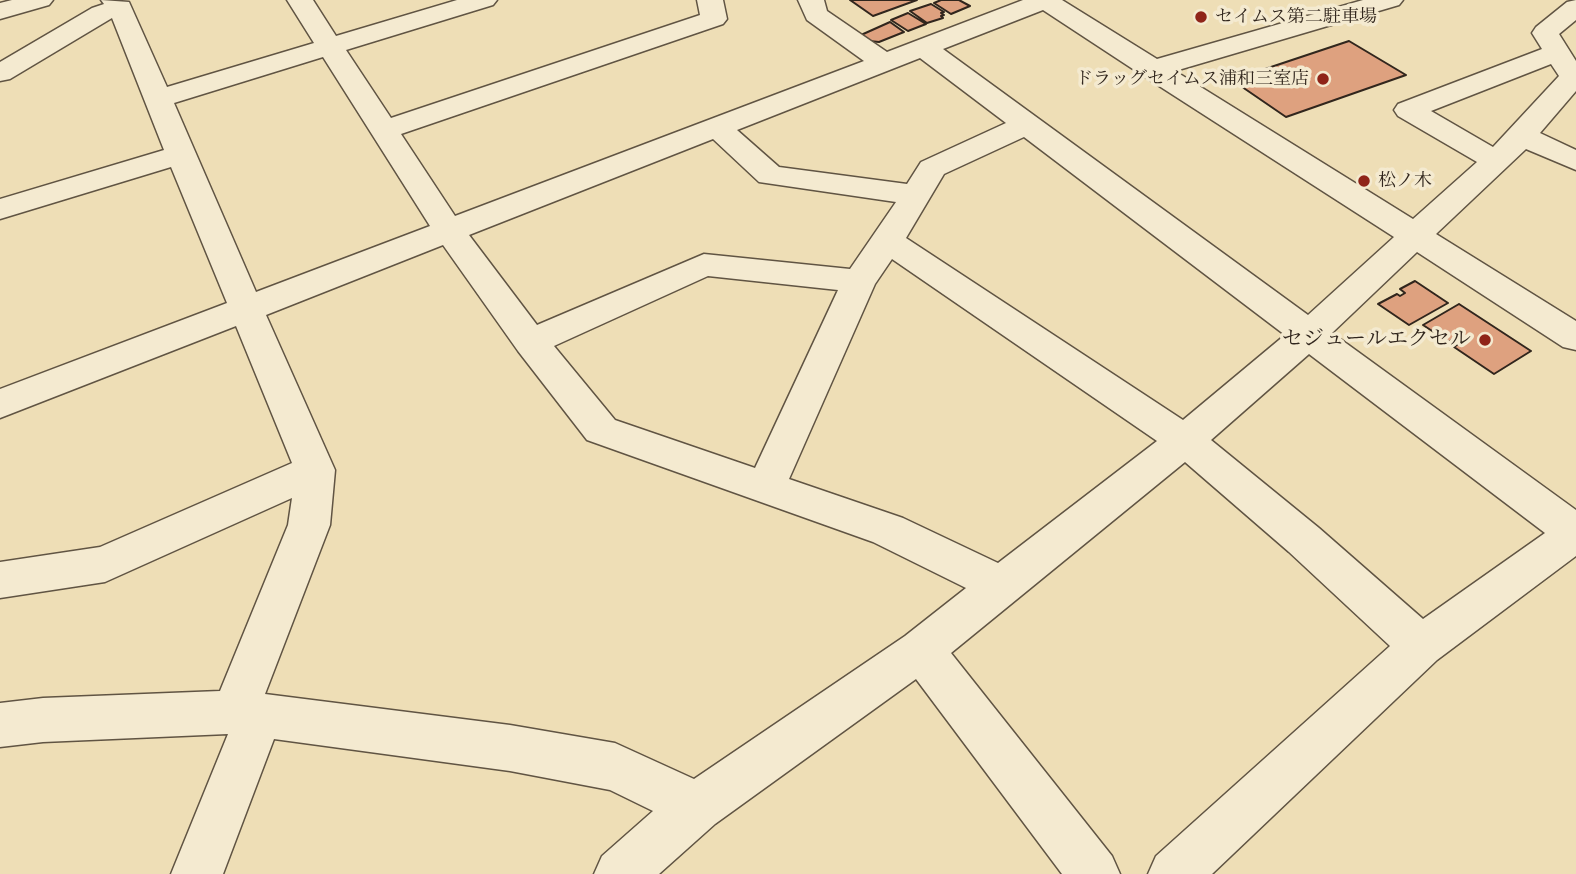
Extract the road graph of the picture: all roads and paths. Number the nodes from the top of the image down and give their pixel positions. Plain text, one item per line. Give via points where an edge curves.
1 (40, 0) edge
2 (300, 0) edge
3 (484, 0) edge
4 (710, 0) edge
5 (811, 0) edge
6 (1046, 0) edge
7 (1390, 0) edge
8 (117, 4) edge
9 (1576, 7) edge
10 (0, 11) edge
11 (328, 47) junction
12 (924, 48) junction
13 (885, 63) junction
14 (1152, 69) junction
15 (1569, 69) edge
16 (0, 73) edge
17 (157, 99) junction
18 (1025, 125) junction
19 (717, 127) junction
20 (385, 130) junction
21 (1508, 148) junction
22 (181, 155) junction
23 (1576, 161) edge
24 (915, 195) junction
25 (0, 209) edge
26 (449, 230) junction
27 (1415, 235) junction
28 (888, 241) junction
29 (859, 281) junction
30 (247, 309) junction
31 (1309, 334) junction
32 (1576, 338) edge
33 (531, 342) junction
34 (0, 404) edge
35 (1185, 440) junction
36 (315, 470) junction
37 (765, 489) junction
38 (1576, 533) edge
39 (0, 580) edge
40 (1001, 585) junction
41 (1422, 646) junction
42 (921, 650) junction
43 (247, 714) junction
44 (0, 725) edge
45 (698, 806) junction
46 (197, 874) edge
47 (620, 874) edge
48 (1094, 874) edge
49 (1174, 874) edge

1 - 10 street
2 - 11 street
3 - 11 street
4 - 20 street via 714,19
5 - 13 street via 816,15
6 - 12 street
6 - 14 street
7 - 14 street
8 - 16 street
8 - 17 street
9 - 15 street via 1545,33
11 - 17 street
11 - 20 street
12 - 13 street
12 - 18 street
13 - 19 street
14 - 27 street
15 - 21 street
15 - 21 street via 1408,110
17 - 22 street
18 - 24 street via 932,168
18 - 31 street
19 - 24 street via 770,175
19 - 26 street
20 - 26 street
21 - 23 street
21 - 27 street
22 - 25 street
22 - 30 street
24 - 28 street
26 - 30 street
26 - 33 street
27 - 31 street
27 - 32 street
28 - 29 street
28 - 35 street
29 - 33 street via 704,265
29 - 37 street
30 - 34 street
30 - 36 street
31 - 35 street
31 - 38 street
33 - 37 street via 601,430
35 - 40 street
35 - 41 street
36 - 39 street via 105,564
36 - 43 street via 309,525
37 - 40 street via 888,530
38 - 41 street
40 - 42 street
41 - 49 street
42 - 45 street
42 - 48 street
43 - 44 street
43 - 45 street via 510,748 615,767
43 - 46 street
45 - 47 street

